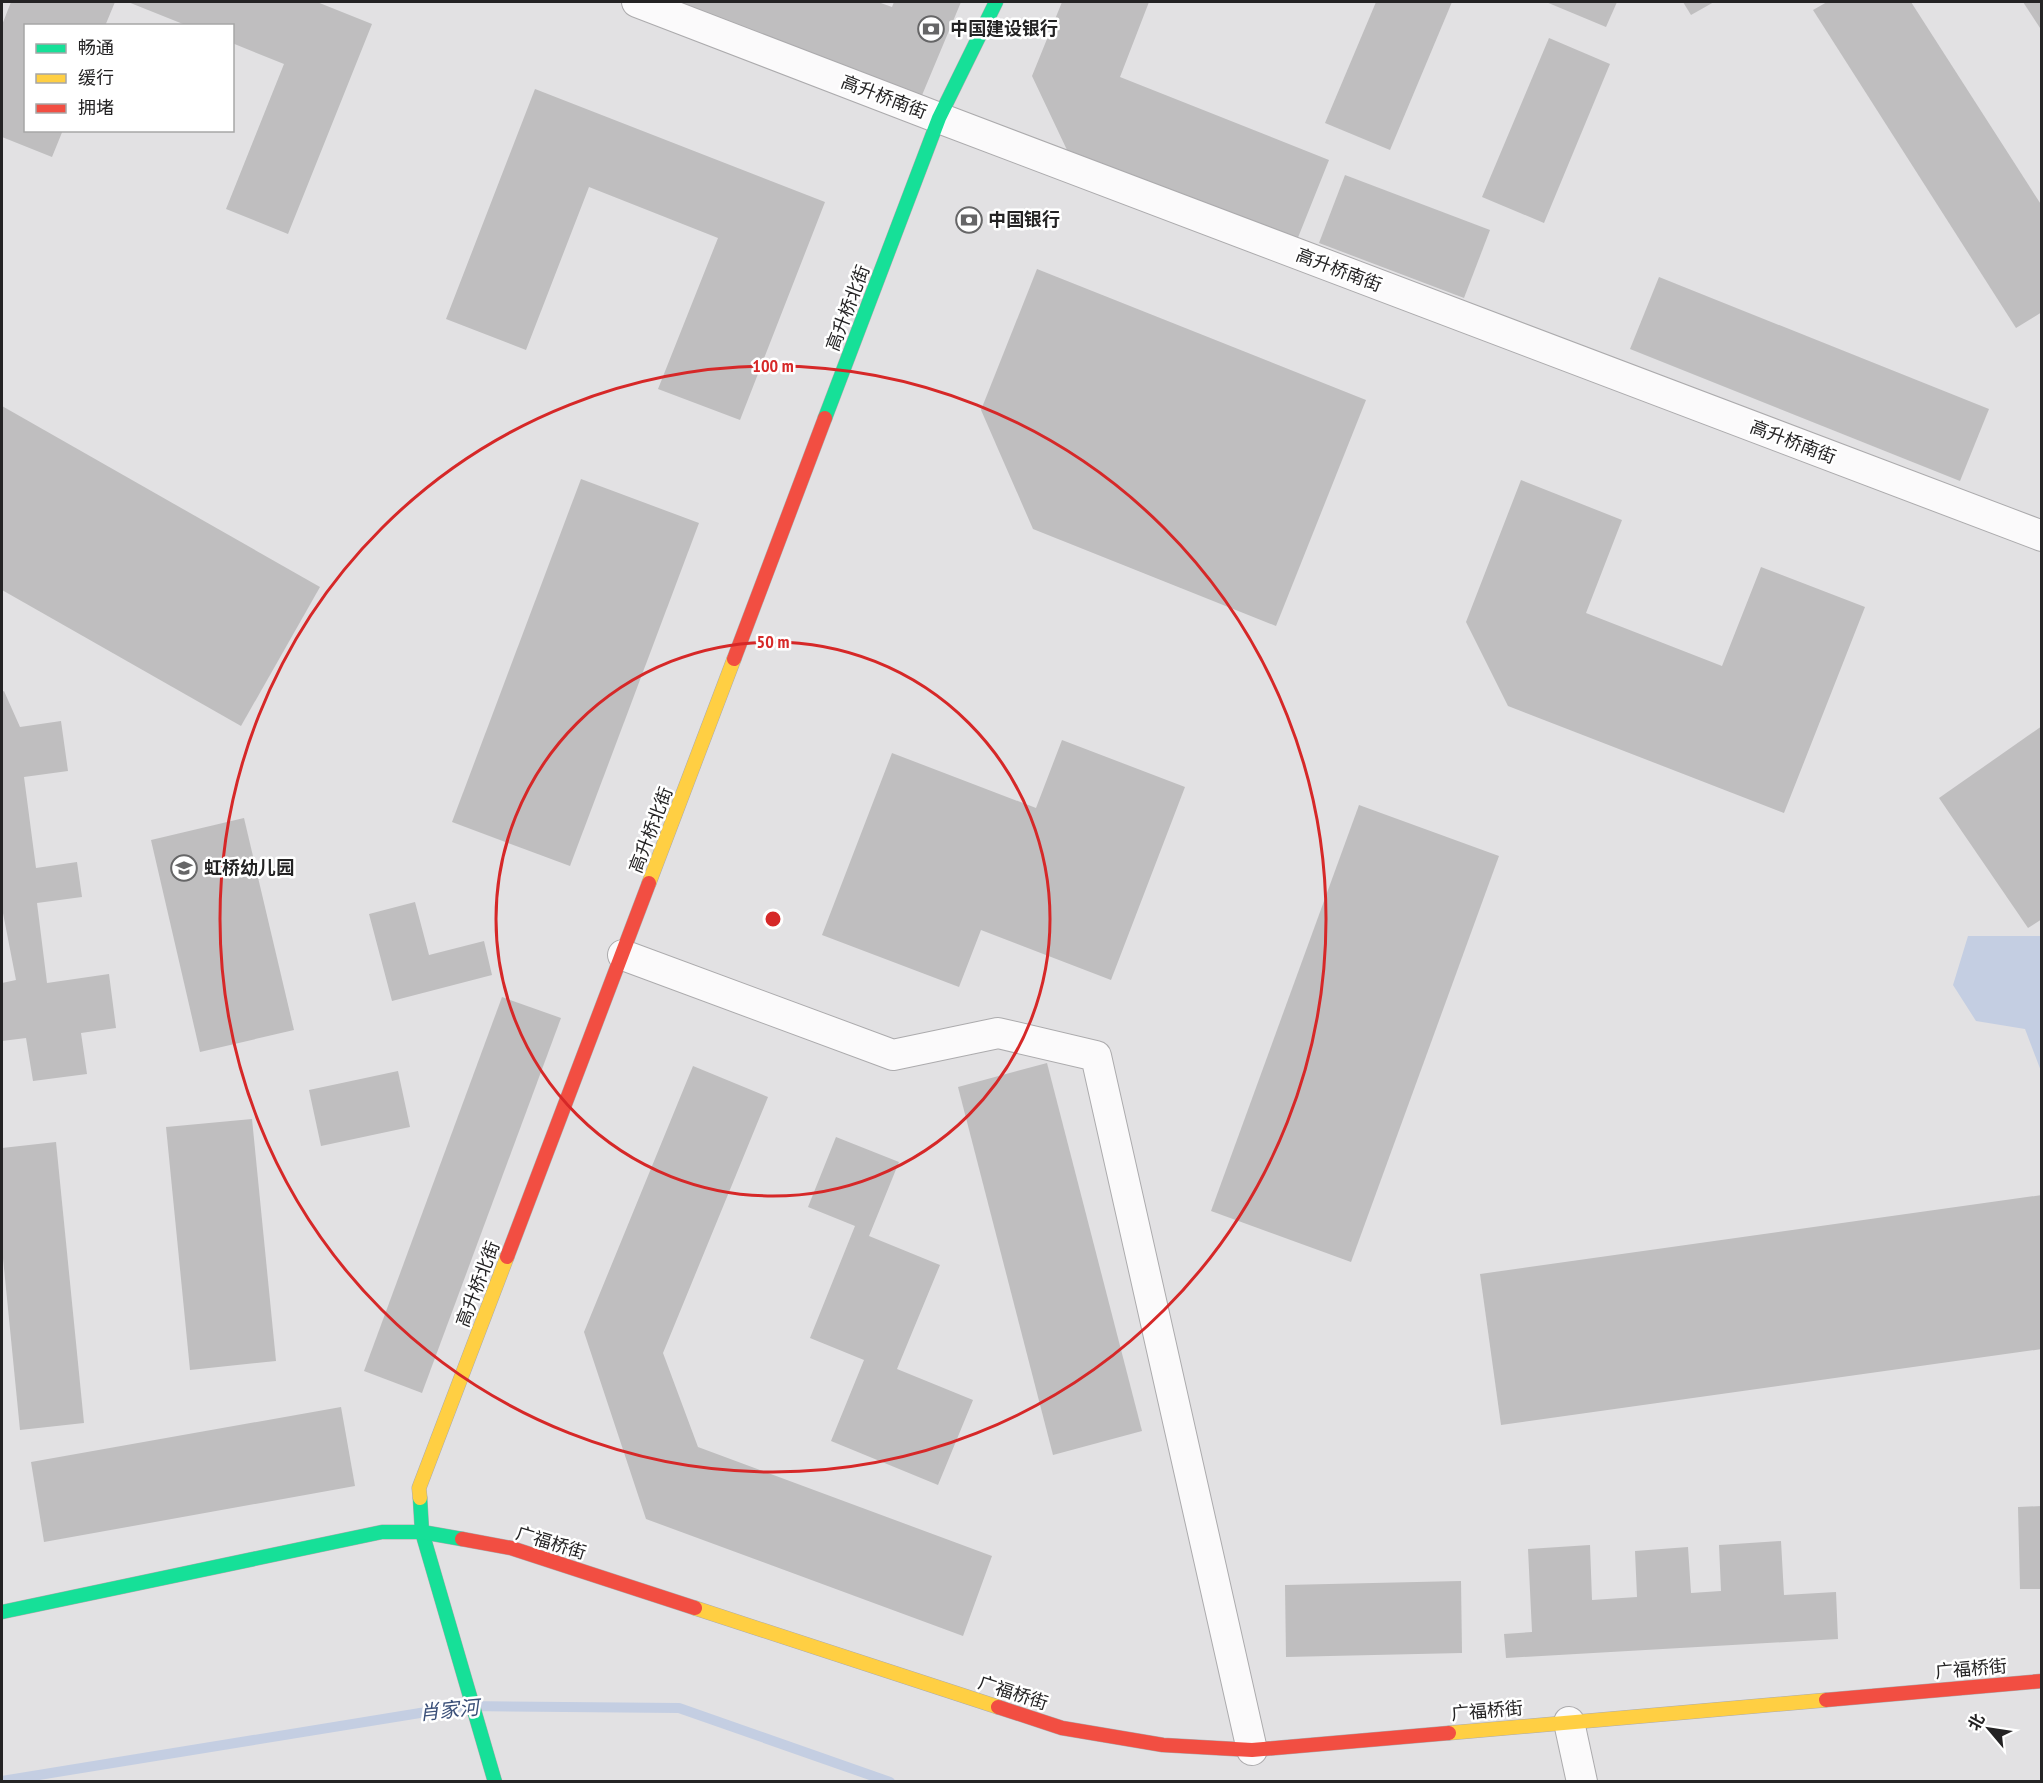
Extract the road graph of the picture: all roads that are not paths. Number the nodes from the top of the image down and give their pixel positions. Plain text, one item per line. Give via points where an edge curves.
1 (637, 2) edge
2 (996, 2) edge
3 (939, 118) junction
4 (2042, 536) edge
5 (623, 955) junction
6 (422, 1532) junction
7 (2, 1612) edge
8 (2042, 1681) edge
9 (1569, 1722) junction
10 (1251, 1750) junction
11 (495, 1782) edge
12 (1582, 1782) edge

1 - 3 street, 高升桥南街
2 - 3 main road, 高升桥北街
3 - 4 street, 高升桥南街
3 - 5 main road, 高升桥北街
5 - 6 main road, 高升桥北街 via 419,1488
5 - 10 street via 893,1055 998,1033 1095,1056
6 - 7 main road, 广福桥街 via 382,1532
6 - 10 main road, 广福桥街 via 511,1548 1062,1728 1163,1745
6 - 11 main road, 高升桥北街
8 - 9 main road, 广福桥街
9 - 10 main road, 广福桥街
9 - 12 street

